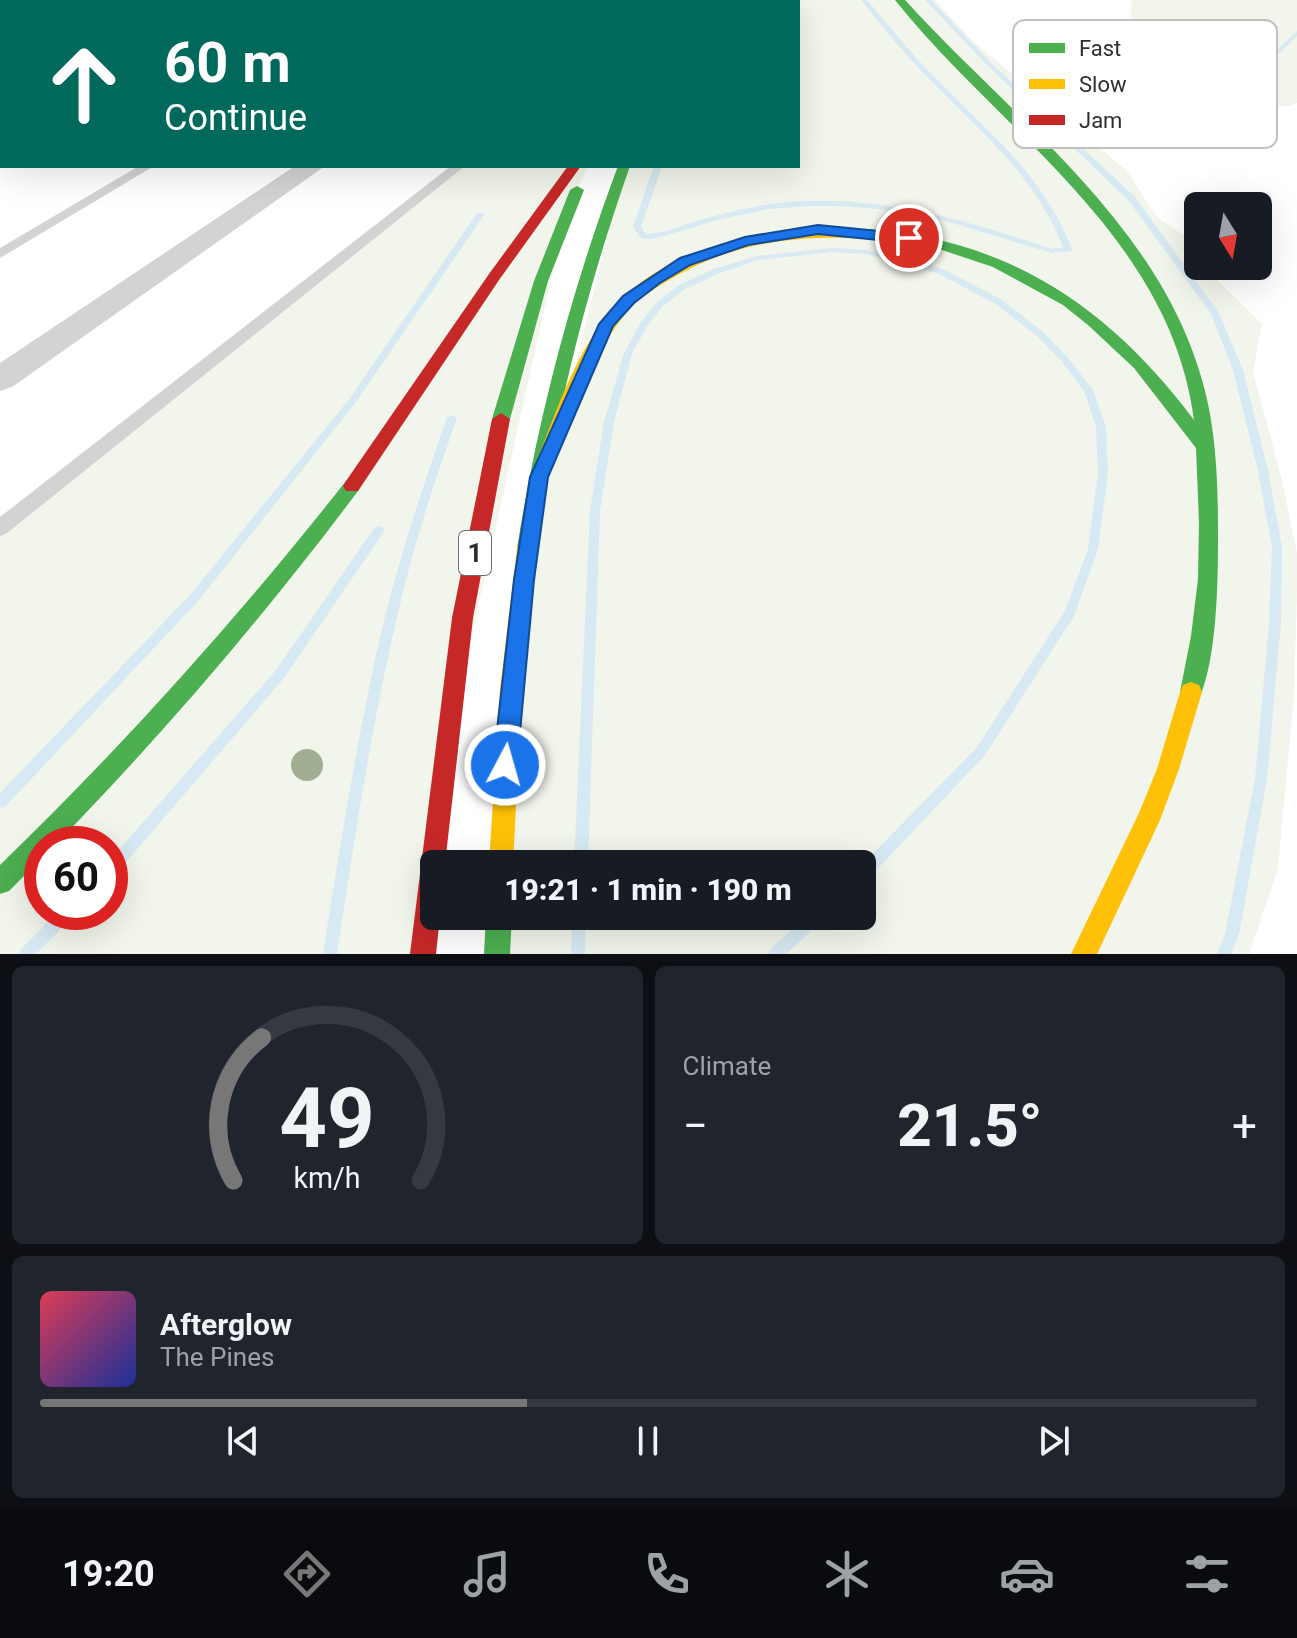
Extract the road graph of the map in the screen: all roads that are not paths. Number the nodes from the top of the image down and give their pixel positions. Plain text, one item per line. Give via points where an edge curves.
1 (900, 0) edge
2 (1013, 117) edge
3 (1045, 148) edge
4 (145, 168) edge
5 (309, 168) edge
6 (456, 168) edge
7 (574, 168) edge
8 (587, 168) edge
9 (623, 168) edge
10 (0, 254) edge
11 (0, 379) edge
12 (1204, 448) junction
13 (539, 477) junction
14 (0, 528) edge
15 (502, 850) edge
16 (0, 882) edge
17 (498, 930) edge
18 (423, 954) edge
19 (497, 954) edge
20 (1084, 954) edge

1 - 2 main road
3 - 12 main road via 1108,220 1153,288 1194,380
4 - 10 lane
5 - 11 street
6 - 14 lane
7 - 16 main road via 374,457 290,568 142,738
8 - 18 main road, 1 via 527,325 489,474 442,768
9 - 13 main road, 1 via 600,220 568,328
12 - 13 main road via 1119,341 1028,275 963,250 893,235 818,229 745,241 685,261 628,300 607,324
12 - 20 main road via 1211,550 1201,656 1148,824
13 - 15 main road, 1 via 505,765
17 - 19 main road

